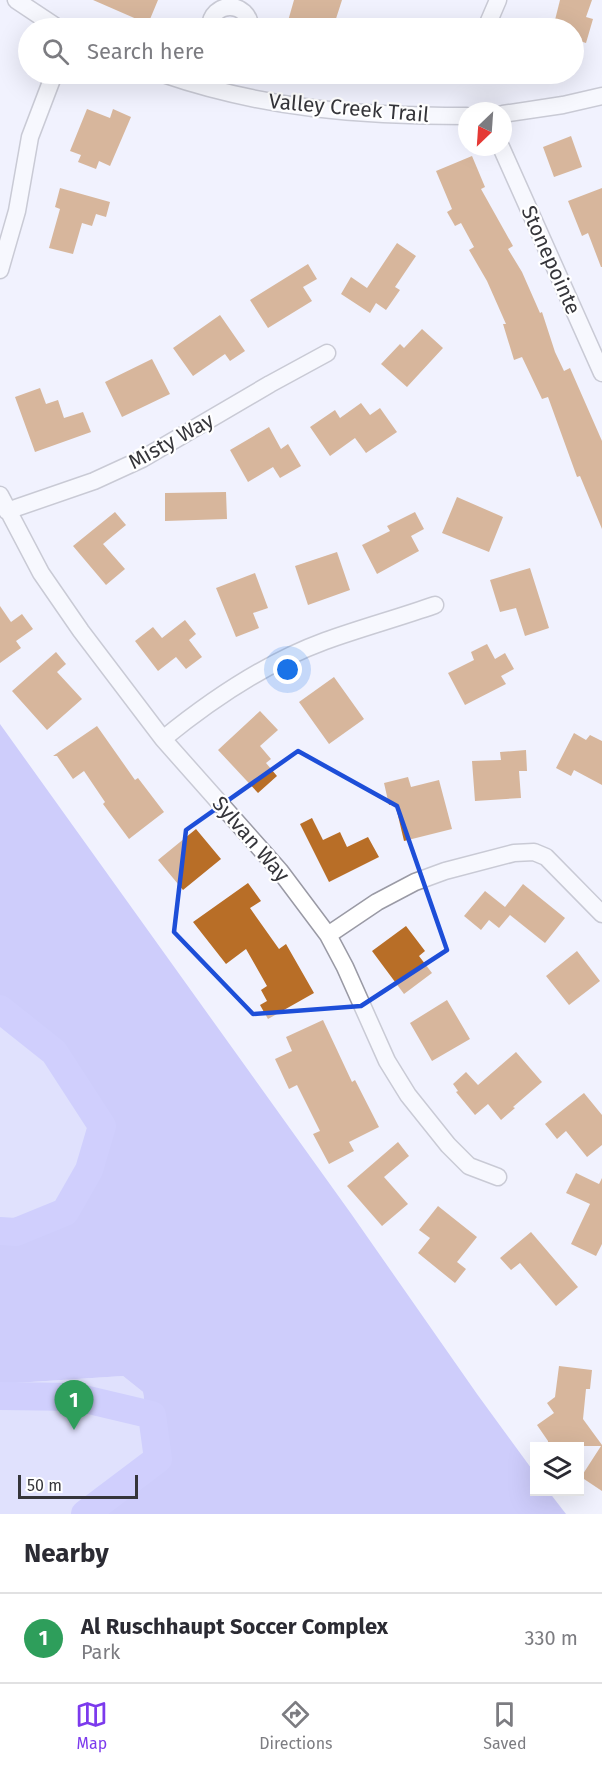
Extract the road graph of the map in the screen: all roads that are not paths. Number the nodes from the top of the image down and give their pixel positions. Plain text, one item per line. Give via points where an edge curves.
1 (16, 0) edge
2 (498, 0) edge
3 (236, 3) edge
4 (43, 18) edge
5 (212, 18) edge
6 (248, 18) edge
7 (490, 18) edge
8 (50, 84) edge
9 (197, 84) edge
10 (602, 96) edge
11 (512, 113) edge
12 (458, 116) edge
13 (505, 156) edge
14 (0, 270) edge
15 (327, 353) dead end
16 (602, 372) edge
17 (0, 495) edge
18 (7, 511) junction
19 (435, 605) dead end
20 (163, 739) junction
21 (602, 914) edge
22 (328, 935) junction
23 (498, 1177) dead end

1 - 4 street
2 - 7 street
3 - 5 street via 216,11
3 - 6 street
8 - 14 street via 30,137 17,211
9 - 12 street, Valley Creek Trail via 282,105 377,115
10 - 11 street
13 - 16 street, Stonepointe
15 - 18 street, Misty Way via 142,459 94,481
17 - 18 street, Sylvan Way
18 - 20 street, Sylvan Way via 41,573
19 - 20 street via 325,641 275,664 214,700
20 - 22 street, Sylvan Way via 280,871
21 - 22 street via 546,857 534,852 514,853 415,882
22 - 23 street, Sylvan Way via 387,1061 408,1095 470,1166

